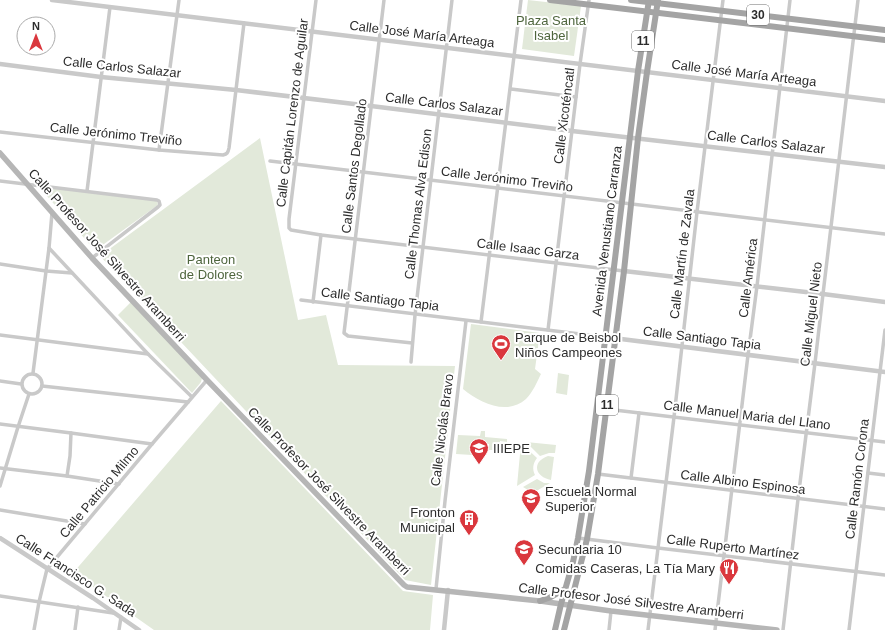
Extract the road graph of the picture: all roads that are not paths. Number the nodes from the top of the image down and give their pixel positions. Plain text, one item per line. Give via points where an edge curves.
1 (52, 0) edge
2 (179, 0) edge
3 (316, 0) edge
4 (384, 0) edge
5 (452, 0) edge
6 (521, 0) edge
7 (550, 0) edge
8 (632, 0) edge
9 (724, 0) edge
10 (790, 0) edge
11 (858, 0) edge
12 (649, 1) edge
13 (588, 2) edge
14 (657, 2) edge
15 (110, 7) junction
16 (647, 11) junction
17 (722, 11) junction
18 (656, 12) junction
19 (177, 15) junction
20 (787, 18) junction
21 (721, 20) junction
22 (244, 23) junction
23 (855, 26) junction
24 (786, 28) junction
25 (885, 30) edge
26 (312, 32) junction
27 (853, 36) junction
28 (379, 39) junction
29 (885, 40) edge
30 (446, 48) junction
31 (515, 57) junction
32 (0, 64) edge
33 (580, 64) junction
34 (638, 71) junction
35 (646, 72) junction
36 (101, 77) junction
37 (714, 80) junction
38 (168, 84) junction
39 (780, 88) junction
40 (511, 89) junction
41 (236, 90) junction
42 (847, 96) junction
43 (576, 97) junction
44 (304, 98) junction
45 (885, 101) edge
46 (371, 106) junction
47 (438, 115) junction
48 (506, 123) junction
49 (572, 131) junction
50 (0, 132) edge
51 (630, 137) junction
52 (638, 138) junction
53 (94, 142) junction
54 (705, 146) junction
55 (159, 150) junction
56 (0, 153) edge
57 (772, 154) junction
58 (270, 161) dead end
59 (839, 161) junction
60 (296, 163) junction
61 (885, 167) edge
62 (363, 172) junction
63 (431, 179) junction
64 (0, 181) edge
65 (27, 185) junction
66 (498, 188) junction
67 (87, 192) junction
68 (565, 196) junction
69 (622, 202) junction
70 (631, 204) junction
71 (697, 212) junction
72 (52, 213) junction
73 (765, 219) junction
74 (831, 227) junction
75 (289, 228) joint
76 (885, 234) edge
77 (321, 235) junction
78 (355, 239) junction
79 (423, 247) junction
80 (49, 248) junction
81 (489, 255) junction
82 (92, 258) junction
83 (0, 264) edge
84 (556, 264) junction
85 (614, 270) junction
86 (46, 271) junction
87 (624, 271) junction
88 (72, 273) junction
89 (689, 279) junction
90 (758, 286) junction
91 (823, 294) junction
92 (301, 300) dead end
93 (313, 302) junction
94 (885, 302) edge
95 (347, 306) junction
96 (415, 315) junction
97 (466, 321) junction
98 (481, 322) junction
99 (548, 330) junction
100 (885, 330) edge
101 (0, 335) edge
102 (605, 337) junction
103 (616, 338) junction
104 (37, 340) junction
105 (412, 343) junction
106 (682, 346) junction
107 (148, 354) junction
108 (748, 355) junction
109 (411, 362) dead end
110 (815, 364) junction
111 (882, 372) edge
112 (33, 373) junction
113 (207, 380) junction
114 (0, 381) edge
115 (21, 384) junction
116 (42, 386) junction
117 (29, 394) junction
118 (192, 397) junction
119 (188, 402) junction
120 (606, 409) junction
121 (639, 412) junction
122 (674, 416) junction
123 (0, 424) edge
124 (740, 425) junction
125 (18, 427) junction
126 (71, 433) junction
127 (806, 433) junction
128 (872, 441) junction
129 (885, 442) edge
130 (152, 444) junction
131 (0, 468) edge
132 (5, 469) junction
133 (868, 473) junction
134 (598, 474) junction
135 (885, 475) edge
136 (67, 476) junction
137 (631, 478) junction
138 (665, 483) junction
139 (119, 484) junction
140 (0, 486) edge
141 (732, 490) junction
142 (798, 499) junction
143 (864, 507) junction
144 (885, 509) edge
145 (0, 510) edge
146 (85, 524) junction
147 (0, 538) edge
148 (578, 538) junction
149 (587, 539) junction
150 (658, 548) junction
151 (724, 556) junction
152 (790, 564) junction
153 (47, 569) junction
154 (856, 571) junction
155 (885, 575) edge
156 (436, 589) junction
157 (565, 589) junction
158 (448, 590) junction
159 (0, 596) edge
160 (540, 601) junction
161 (39, 602) junction
162 (561, 604) junction
163 (570, 605) junction
164 (78, 607) junction
165 (611, 611) junction
166 (114, 613) junction
167 (649, 615) junction
168 (121, 617) junction
169 (716, 623) junction
170 (34, 630) edge
171 (75, 630) edge
172 (119, 630) edge
173 (139, 630) edge
174 (444, 630) edge
175 (555, 630) edge
176 (564, 630) edge
177 (609, 630) edge
178 (648, 630) edge
179 (715, 630) edge
180 (777, 630) edge
181 (783, 630) edge
182 (849, 630) edge

1 - 15 street, Calle José María Arteaga
2 - 19 street
3 - 26 street, Calle Capitán Lorenzo de Aguilar
4 - 28 street, Calle Santos Degollado
5 - 30 street, Calle Thomas Alva Edison
6 - 31 street
7 - 13 main road, 30
8 - 12 main road, 30
9 - 17 street, Calle Martín de Zavala
10 - 20 street, Calle América
11 - 23 street, Calle Miguel Nieto
12 - 14 main road, 30
12 - 16 main road, Avenida Venustiano Carranza / 11
13 - 16 main road, 30
13 - 33 street, Calle Xicoténcatl
14 - 17 main road, 30
14 - 18 main road, Avenida Venustiano Carranza / 11
15 - 19 street, Calle José María Arteaga
15 - 36 street
16 - 18 main road, 30
16 - 34 main road, Avenida Venustiano Carranza / 11
17 - 20 main road, 30
17 - 21 street, Calle Martín de Zavala
18 - 21 main road, 30
18 - 35 main road, Avenida Venustiano Carranza / 11
19 - 22 street, Calle José María Arteaga
19 - 38 street
20 - 23 main road, 30
20 - 24 street, Calle América
21 - 24 main road, 30
21 - 37 street, Calle Martín de Zavala
22 - 26 street, Calle José María Arteaga
22 - 41 street
23 - 25 main road, 30
23 - 27 street, Calle Miguel Nieto
24 - 27 main road, 30
24 - 39 street, Calle América
26 - 28 street, Calle José María Arteaga
26 - 44 street, Calle Capitán Lorenzo de Aguilar
27 - 29 main road, 30
27 - 42 street, Calle Miguel Nieto
28 - 30 street, Calle José María Arteaga
28 - 46 street, Calle Santos Degollado
30 - 31 street, Calle José María Arteaga
30 - 47 street, Calle Thomas Alva Edison
31 - 33 street, Calle José María Arteaga
31 - 40 street
32 - 36 street, Calle Carlos Salazar
33 - 34 street, Calle José María Arteaga
33 - 43 street, Calle Xicoténcatl
34 - 35 street, Calle José María Arteaga
34 - 51 main road, Avenida Venustiano Carranza / 11
35 - 37 street, Calle José María Arteaga
35 - 52 main road, Avenida Venustiano Carranza / 11
36 - 38 street, Calle Carlos Salazar
36 - 53 street
37 - 39 street, Calle José María Arteaga
37 - 54 street, Calle Martín de Zavala
38 - 41 street, Calle Carlos Salazar
38 - 55 street
39 - 42 street, Calle José María Arteaga
39 - 57 street, Calle América
40 - 43 street
40 - 48 street
41 - 44 street, Calle Carlos Salazar
41 - 55 street, Calle Jerónimo Treviño via 226,154
42 - 45 street, Calle José María Arteaga
42 - 59 street, Calle Miguel Nieto
43 - 49 street, Calle Xicoténcatl
44 - 46 street, Calle Carlos Salazar
44 - 60 street, Calle Capitán Lorenzo de Aguilar
46 - 47 street, Calle Carlos Salazar
46 - 62 street, Calle Santos Degollado
47 - 48 street, Calle Carlos Salazar
47 - 63 street, Calle Thomas Alva Edison
48 - 49 street, Calle Carlos Salazar
48 - 66 street
49 - 51 street, Calle Carlos Salazar
49 - 68 street, Calle Xicoténcatl
50 - 53 street, Calle Jerónimo Treviño
51 - 52 street, Calle Carlos Salazar
51 - 69 main road, Avenida Venustiano Carranza / 11
52 - 54 street, Calle Carlos Salazar
52 - 70 main road, Avenida Venustiano Carranza / 11
53 - 55 street, Calle Jerónimo Treviño
53 - 67 street
54 - 57 street, Calle Carlos Salazar
54 - 71 street, Calle Martín de Zavala
56 - 65 main road, Calle Profesor José Silvestre Aramberri
57 - 59 street, Calle Carlos Salazar
57 - 73 street, Calle América
58 - 60 street, Calle Jerónimo Treviño
59 - 61 street, Calle Carlos Salazar
59 - 74 street, Calle Miguel Nieto
60 - 62 street, Calle Jerónimo Treviño
60 - 75 street, Calle Capitán Lorenzo de Aguilar
62 - 63 street, Calle Jerónimo Treviño
62 - 78 street, Calle Santos Degollado
63 - 66 street, Calle Jerónimo Treviño
63 - 79 street, Calle Thomas Alva Edison
64 - 65 street
65 - 67 street
65 - 72 main road, Calle Profesor José Silvestre Aramberri
66 - 68 street, Calle Jerónimo Treviño
66 - 81 street
67 - 82 street via 157,200 160,203
68 - 69 street, Calle Jerónimo Treviño
68 - 84 street, Calle Xicoténcatl
69 - 70 street, Calle Jerónimo Treviño
69 - 85 main road, Avenida Venustiano Carranza / 11
70 - 71 street, Calle Jerónimo Treviño
70 - 87 main road, Avenida Venustiano Carranza / 11
71 - 73 street, Calle Jerónimo Treviño
71 - 89 street, Calle Martín de Zavala
72 - 80 street
72 - 82 main road, Calle Profesor José Silvestre Aramberri
73 - 74 street, Calle Jerónimo Treviño
73 - 90 street, Calle América
74 - 76 street, Calle Jerónimo Treviño
74 - 91 street, Calle Miguel Nieto
75 - 77 street, Calle Isaac Garza
77 - 78 street, Calle Isaac Garza
77 - 93 street
78 - 79 street, Calle Isaac Garza
78 - 95 street, Calle Santos Degollado
79 - 81 street, Calle Isaac Garza
79 - 96 street, Calle Thomas Alva Edison
80 - 86 street
80 - 88 street
81 - 84 street, Calle Isaac Garza
81 - 98 street
82 - 113 main road, Calle Profesor José Silvestre Aramberri
83 - 86 street
84 - 85 street, Calle Isaac Garza
84 - 99 street, Calle Xicoténcatl
85 - 87 street, Calle Isaac Garza
85 - 102 main road, Avenida Venustiano Carranza / 11
86 - 88 street
86 - 104 street
87 - 89 street, Calle Isaac Garza
87 - 103 main road, Avenida Venustiano Carranza / 11
88 - 107 street
89 - 90 street, Calle Isaac Garza
89 - 106 street, Calle Martín de Zavala
90 - 91 street, Calle Isaac Garza
90 - 108 street, Calle América
91 - 94 street, Calle Isaac Garza
91 - 110 street, Calle Miguel Nieto
92 - 93 street, Calle Santiago Tapia
93 - 95 street, Calle Santiago Tapia
95 - 96 street, Calle Santiago Tapia
95 - 105 street, Calle Santos Degollado via 344,333 348,336
96 - 97 street, Calle Santiago Tapia
96 - 105 street, Calle Thomas Alva Edison
97 - 98 street, Calle Santiago Tapia
97 - 156 street, Calle Nicolás Bravo
98 - 99 street, Calle Santiago Tapia
99 - 102 street, Calle Santiago Tapia
100 - 111 street, Calle Ramón Corona
101 - 104 street
102 - 103 street, Calle Santiago Tapia
102 - 148 main road, Avenida Venustiano Carranza / 11 via 594,435
103 - 106 street, Calle Santiago Tapia
103 - 120 main road, Avenida Venustiano Carranza / 11
104 - 107 street
104 - 112 street
105 - 109 street, Calle Thomas Alva Edison
106 - 108 street, Calle Santiago Tapia
106 - 122 street, Calle Martín de Zavala
107 - 118 street
108 - 110 street, Calle Santiago Tapia
108 - 124 street, Calle América
110 - 111 street, Calle Santiago Tapia
110 - 127 street, Calle Miguel Nieto
111 - 128 street, Calle Ramón Corona
112 - 115 street via 24,377
112 - 116 street via 39,376
113 - 118 street, Calle Patricio Milmo
113 - 156 main road, Calle Profesor José Silvestre Aramberri via 400,583 407,587
114 - 115 street
115 - 117 street
116 - 117 street via 39,392
116 - 119 street
117 - 125 street
118 - 119 street, Calle Patricio Milmo
119 - 130 street, Calle Patricio Milmo
120 - 121 street, Calle Manuel Maria del Llano
120 - 134 main road, Avenida Venustiano Carranza / 11
121 - 122 street, Calle Manuel Maria del Llano
121 - 137 street
122 - 124 street, Calle Manuel Maria del Llano
122 - 138 street, Calle Martín de Zavala
123 - 125 street
124 - 127 street, Calle Manuel Maria del Llano
124 - 141 street, Calle América
125 - 126 street
125 - 132 street
126 - 130 street
126 - 136 street
127 - 128 street, Calle Manuel Maria del Llano
127 - 142 street, Calle Miguel Nieto
128 - 129 street, Calle Manuel Maria del Llano
128 - 133 street, Calle Ramón Corona
130 - 139 street, Calle Patricio Milmo
131 - 132 street
132 - 136 street
132 - 140 street
133 - 135 street
133 - 143 street, Calle Ramón Corona
134 - 137 street, Calle Albino Espinosa
134 - 149 main road, Avenida Venustiano Carranza / 11
136 - 139 street
137 - 138 street, Calle Albino Espinosa
138 - 141 street, Calle Albino Espinosa
138 - 150 street, Calle Martín de Zavala
139 - 146 street, Calle Patricio Milmo
141 - 142 street, Calle Albino Espinosa
141 - 151 street, Calle América
142 - 143 street, Calle Albino Espinosa
142 - 152 street, Calle Miguel Nieto
143 - 144 street, Calle Albino Espinosa
143 - 154 street, Calle Ramón Corona
145 - 146 street
146 - 153 street, Calle Patricio Milmo
147 - 153 street, Calle Francisco G. Sada
148 - 149 street, Calle Ruperto Martínez
148 - 157 main road, Avenida Venustiano Carranza / 11
149 - 150 street, Calle Ruperto Martínez
149 - 163 main road, Avenida Venustiano Carranza / 11
150 - 151 street, Calle Ruperto Martínez
150 - 167 street, Calle Martín de Zavala
151 - 152 street, Calle Ruperto Martínez
151 - 169 street, Calle América
152 - 154 street, Calle Ruperto Martínez
152 - 181 street, Calle Miguel Nieto
153 - 161 street, Calle Patricio Milmo
153 - 166 street, Calle Francisco G. Sada
154 - 155 street, Calle Ruperto Martínez
154 - 182 street, Calle Ramón Corona
156 - 158 main road, Calle Profesor José Silvestre Aramberri
157 - 160 main road
157 - 162 main road, Avenida Venustiano Carranza / 11
158 - 160 main road, Calle Profesor José Silvestre Aramberri
158 - 174 street
159 - 161 street
160 - 162 main road, Calle Profesor José Silvestre Aramberri
161 - 164 street
161 - 170 street, Calle Patricio Milmo
162 - 163 main road, Calle Profesor José Silvestre Aramberri
162 - 175 main road, Avenida Venustiano Carranza / 11
163 - 165 main road, Calle Profesor José Silvestre Aramberri
163 - 176 main road, Avenida Venustiano Carranza / 11
164 - 166 street
164 - 171 street
165 - 167 main road, Calle Profesor José Silvestre Aramberri
165 - 177 street
166 - 168 street, Calle Francisco G. Sada
167 - 169 main road, Calle Profesor José Silvestre Aramberri
167 - 178 street, Calle Martín de Zavala
168 - 172 street
168 - 173 street, Calle Francisco G. Sada
169 - 179 street, Calle América
169 - 180 main road, Calle Profesor José Silvestre Aramberri

